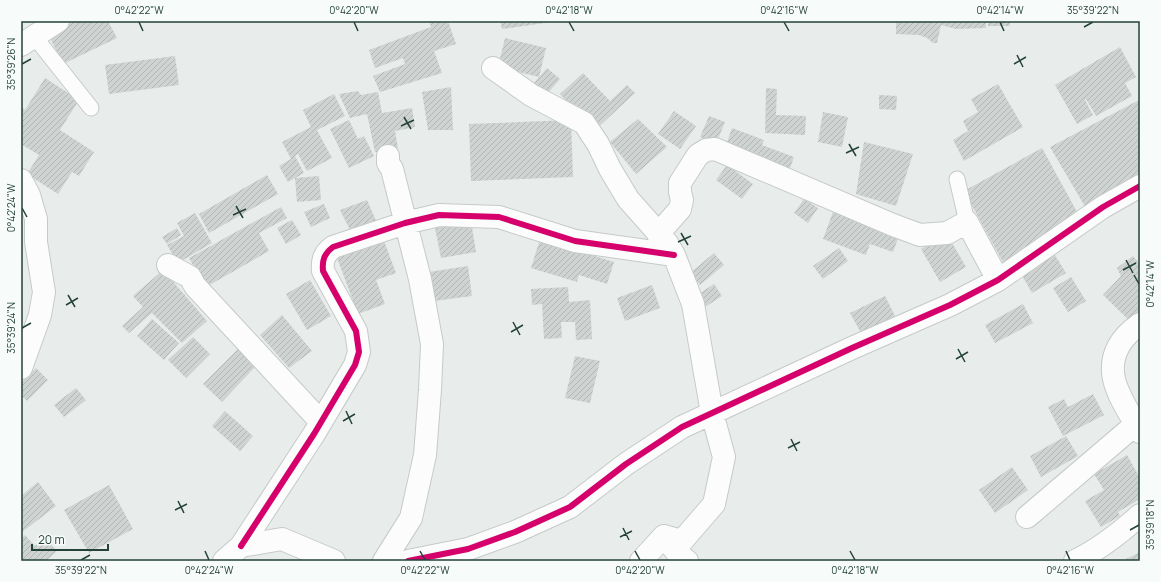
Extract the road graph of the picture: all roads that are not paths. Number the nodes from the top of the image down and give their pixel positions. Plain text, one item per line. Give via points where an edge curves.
1 (58, 21) edge
2 (28, 40) edge
3 (493, 68) dead end
4 (91, 108) dead end
5 (388, 156) dead end
6 (957, 179) dead end
7 (21, 180) edge
8 (1140, 186) edge
9 (405, 222) junction
10 (967, 222) junction
11 (658, 234) junction
12 (674, 255) junction
13 (168, 265) dead end
14 (998, 280) junction
15 (1140, 324) edge
16 (21, 368) edge
17 (712, 413) junction
18 (321, 422) junction
19 (1138, 428) edge
20 (1140, 515) edge
21 (1027, 517) dead end
22 (664, 536) junction
23 (241, 546) junction
24 (224, 561) edge
25 (334, 561) edge
26 (384, 561) edge
27 (408, 561) edge
28 (641, 561) edge
29 (687, 561) edge
30 (1075, 561) edge

1 - 2 street
2 - 4 lane
3 - 11 street via 531,95 584,123 628,199
5 - 9 street
6 - 10 lane
7 - 16 street via 29,195 36,219 36,242 44,292 40,315
8 - 14 street via 1103,207
9 - 12 street via 439,215 499,217 575,241
9 - 18 street via 333,247 323,258 323,271 356,331 359,352 355,365
9 - 26 street via 420,279 432,344 430,390 425,456 411,518
10 - 11 street via 946,233 920,235 711,149 701,151 682,179 680,209
10 - 14 street
11 - 12 street
12 - 17 street via 693,304
13 - 18 street via 190,277 195,286
14 - 17 street via 950,305
15 - 19 street via 1129,331 1118,345 1113,362 1114,379 1120,396
17 - 22 street via 724,457 714,504 682,541
17 - 27 street via 682,427 626,464 570,507 515,532 468,549
18 - 23 street
19 - 21 street
20 - 30 street via 1106,543
22 - 28 street
22 - 29 street
23 - 24 street
23 - 25 street via 282,539

